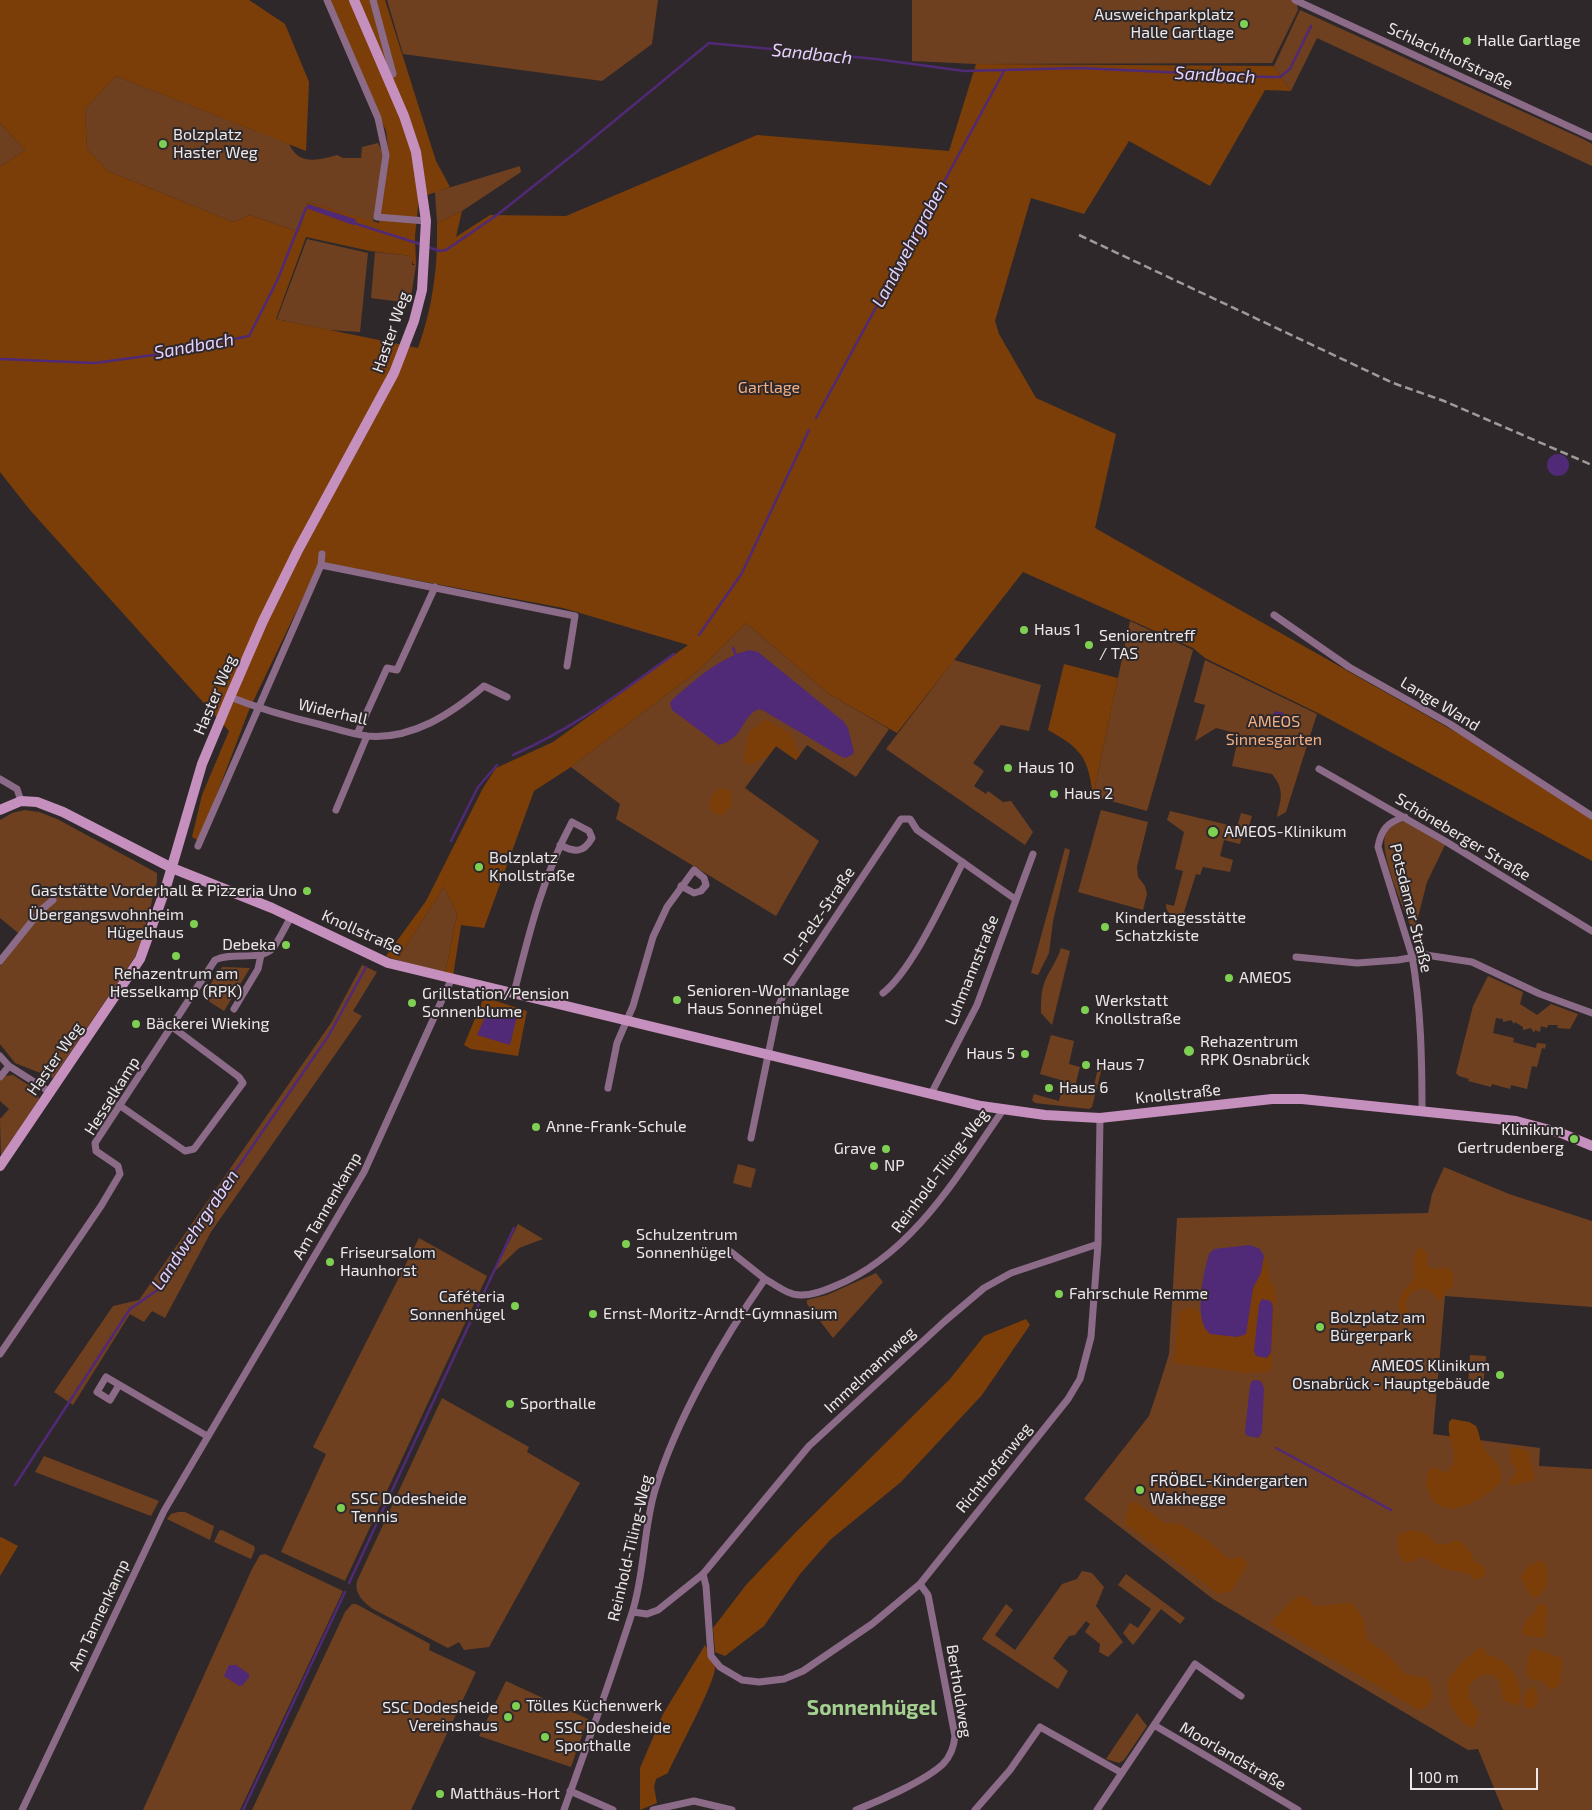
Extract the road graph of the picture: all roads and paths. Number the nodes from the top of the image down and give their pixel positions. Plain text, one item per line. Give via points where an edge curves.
1 (327, 0) edge
2 (354, 0) edge
3 (373, 0) edge
4 (1296, 0) edge
5 (393, 74) dead end
6 (1592, 137) edge
7 (426, 221) junction
8 (322, 554) dead end
9 (321, 565) junction
10 (434, 587) junction
11 (1274, 615) dead end
12 (566, 666) dead end
13 (230, 697) junction
14 (507, 697) dead end
15 (258, 708) junction
16 (357, 734) junction
17 (367, 736) junction
18 (1319, 769) dead end
19 (0, 779) edge
20 (21, 801) junction
21 (0, 810) edge
22 (336, 810) dead end
23 (1592, 816) edge
24 (1405, 817) junction
25 (560, 845) junction
26 (198, 846) dead end
27 (1033, 854) dead end
28 (963, 862) junction
29 (172, 868) junction
30 (681, 886) dead end
31 (1015, 899) junction
32 (53, 900) dead end
33 (291, 917) junction
34 (1592, 931) edge
35 (261, 955) junction
36 (1412, 956) junction
37 (1296, 957) dead end
38 (0, 961) edge
39 (451, 980) junction
40 (514, 993) junction
41 (883, 993) dead end
42 (234, 1009) dead end
43 (1592, 1013) edge
44 (626, 1020) junction
45 (171, 1026) junction
46 (769, 1054) junction
47 (0, 1056) edge
48 (9, 1066) junction
49 (0, 1077) edge
50 (608, 1088) dead end
51 (50, 1092) junction
52 (931, 1094) junction
53 (120, 1106) junction
54 (1003, 1110) junction
55 (1422, 1110) junction
56 (1100, 1118) junction
57 (751, 1138) dead end
58 (1592, 1146) edge
59 (0, 1166) edge
60 (1098, 1244) junction
61 (731, 1252) dead end
62 (765, 1278) junction
63 (0, 1354) edge
64 (119, 1385) dead end
65 (207, 1436) junction
66 (703, 1574) junction
67 (920, 1584) junction
68 (633, 1612) junction
69 (1241, 1696) dead end
70 (1154, 1726) junction
71 (1122, 1773) junction
72 (570, 1791) junction
73 (22, 1810) edge
74 (564, 1810) edge
75 (612, 1810) edge
76 (653, 1810) edge
77 (732, 1810) edge
78 (856, 1810) edge
79 (975, 1810) edge
80 (1097, 1810) edge
81 (1298, 1810) edge

1 - 7 street via 378,118 383,139 386,155 377,217
2 - 7 street, Haster Weg via 416,152
3 - 5 street
4 - 6 street, Schlachthofstraße
7 - 13 street, Haster Weg via 422,290 394,373 298,550
8 - 9 street
9 - 10 street
9 - 15 street
10 - 12 street via 575,616
10 - 16 street via 397,670 387,668
11 - 23 street, Lange Wand via 1349,667 1450,724
13 - 15 street, Widerhall
13 - 29 street, Haster Weg via 202,764
14 - 17 street, Widerhall via 484,686 461,706 432,722 407,731
15 - 16 street, Widerhall
15 - 26 street
16 - 17 street, Widerhall
17 - 22 street
18 - 24 street, Schöneberger Straße
19 - 20 street via 17,789
20 - 21 street
20 - 29 street, Knollstraße via 37,802 62,812
24 - 34 street, Schöneberger Straße
24 - 36 street, Potsdamer Straße via 1392,821 1381,832 1378,847
25 - 25 street via 572,822 589,831 592,838 581,851
25 - 40 street via 532,920
27 - 31 street, Luhmannstraße
28 - 31 street
28 - 41 street via 895,983
28 - 46 street, Dr.-Pelz-Straße via 917,830 910,819 900,819 783,996
29 - 33 street, Knollstraße
29 - 51 street, Haster Weg via 140,959
30 - 44 street via 653,937
31 - 52 street, Luhmannstraße via 976,1005
32 - 38 street
33 - 35 street via 273,947
33 - 39 street, Knollstraße via 380,960
35 - 42 street via 258,969
35 - 45 street, Hesselkamp via 224,955 216,960
36 - 37 street via 1357,963
36 - 43 street via 1472,962 1540,994
36 - 55 street, Potsdamer Straße via 1422,1042
39 - 40 street, Knollstraße
39 - 65 street, Am Tannenkamp via 364,1172
40 - 44 street, Knollstraße
44 - 46 street, Knollstraße
44 - 50 street via 617,1043
45 - 53 street, Hesselkamp
45 - 53 street via 243,1083 194,1149 185,1151
46 - 52 street, Knollstraße
46 - 57 street
47 - 48 street
48 - 49 street
48 - 51 street
51 - 59 street, Haster Weg
52 - 54 street, Knollstraße
53 - 63 street, Hesselkamp via 95,1143 96,1151 118,1166 120,1174
54 - 56 street, Knollstraße
54 - 62 street, Reinhold-Tiling-Weg via 916,1228 897,1249 874,1266 846,1282 802,1295 790,1293
55 - 56 street, Knollstraße via 1272,1099
55 - 58 street, Knollstraße via 1516,1121 1561,1133
56 - 60 street, Richthofenweg
60 - 66 street, Immelmannweg via 1081,1247 997,1279 945,1321 809,1446
60 - 67 street, Richthofenweg via 1091,1337 1080,1379 1068,1399
61 - 62 street, Reinhold-Tiling-Weg
62 - 68 street, Reinhold-Tiling-Weg via 741,1313 669,1451 655,1492
64 - 65 street
65 - 73 street, Am Tannenkamp via 154,1532
66 - 67 street, Richthofenweg via 711,1656 720,1668 742,1680 760,1682 784,1679 846,1644
66 - 68 street, Immelmannweg via 658,1610 647,1614
67 - 78 street, Bertholdweg via 928,1595 955,1736 954,1748 944,1763 928,1775
68 - 72 street, Reinhold-Tiling-Weg
69 - 70 street, Moorlandstraße via 1195,1664
70 - 71 street, Moorlandstraße
70 - 81 street, Moorlandstraße
71 - 79 street via 1040,1727 1010,1770
71 - 80 street, Moorlandstraße
72 - 74 street, Reinhold-Tiling-Weg
72 - 75 street
76 - 77 street via 694,1801

